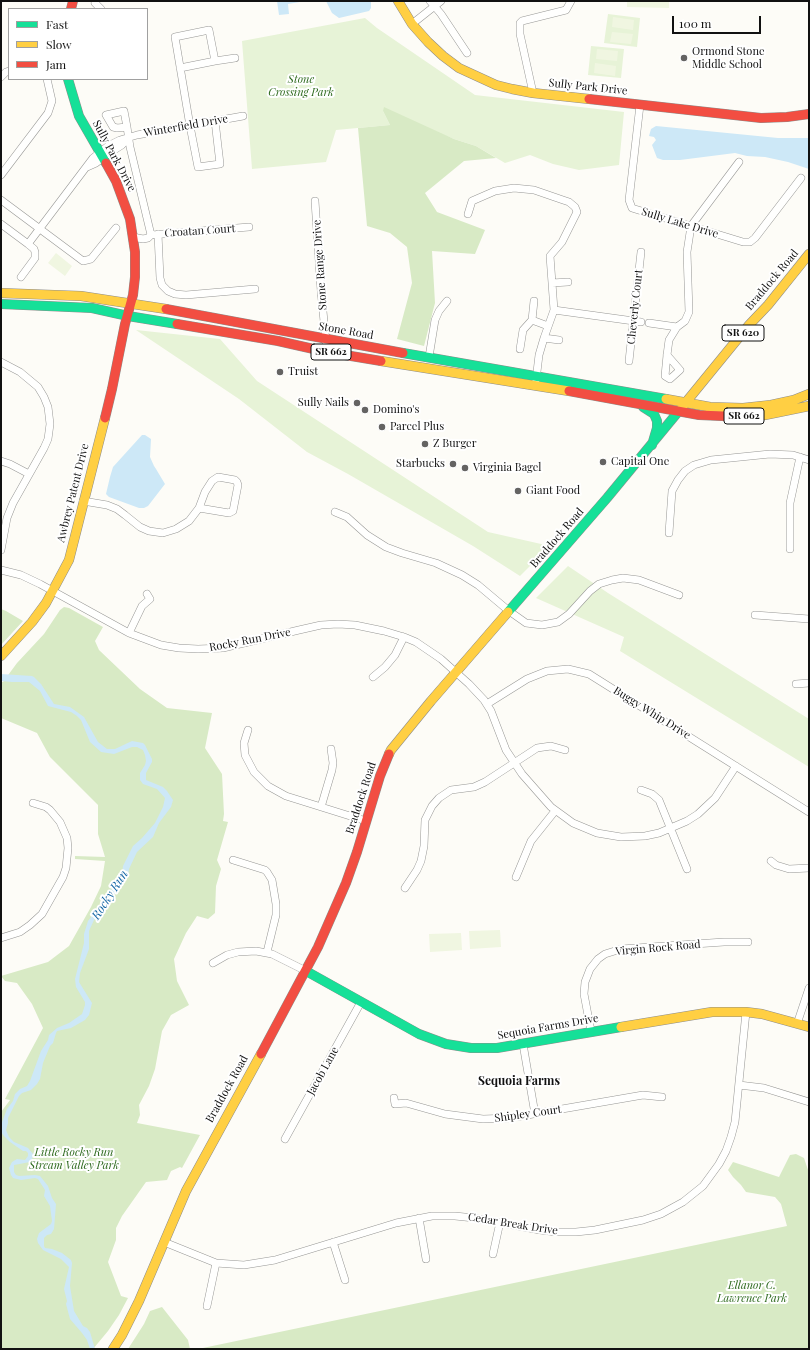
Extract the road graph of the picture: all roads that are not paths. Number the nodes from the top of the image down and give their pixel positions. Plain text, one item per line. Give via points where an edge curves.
1 (398, 1) edge
2 (441, 1) edge
3 (571, 1) edge
4 (95, 3) dead end
5 (432, 4) edge
6 (100, 8) edge
7 (412, 24) junction
8 (467, 53) dead end
9 (235, 58) dead end
10 (215, 61) junction
11 (180, 68) junction
12 (47, 80) edge
13 (68, 80) edge
14 (533, 93) junction
15 (640, 104) junction
16 (809, 114) edge
17 (243, 116) dead end
18 (214, 121) junction
19 (190, 126) junction
20 (127, 127) dead end
21 (129, 138) junction
22 (101, 155) junction
23 (739, 162) dead end
24 (1, 175) edge
25 (801, 178) dead end
26 (1, 200) edge
27 (315, 201) dead end
28 (468, 214) dead end
29 (1, 224) edge
30 (691, 226) junction
31 (249, 227) dead end
32 (116, 228) dead end
33 (39, 229) junction
34 (154, 234) junction
35 (133, 237) junction
36 (28, 244) junction
37 (641, 252) dead end
38 (809, 254) edge
39 (21, 278) dead end
40 (568, 282) dead end
41 (552, 283) junction
42 (255, 289) dead end
43 (1, 293) edge
44 (447, 301) dead end
45 (534, 301) dead end
46 (131, 303) junction
47 (1, 304) edge
48 (554, 310) junction
49 (128, 316) junction
50 (532, 320) junction
51 (634, 321) junction
52 (548, 326) junction
53 (677, 327) junction
54 (544, 338) junction
55 (326, 340) junction
56 (559, 340) dead end
57 (520, 349) dead end
58 (327, 352) junction
59 (667, 354) dead end
60 (429, 357) junction
61 (1, 362) edge
62 (629, 362) dead end
63 (536, 381) junction
64 (809, 394) edge
65 (686, 402) junction
66 (637, 404) junction
67 (809, 406) edge
68 (678, 412) junction
69 (652, 445) junction
70 (800, 457) junction
71 (1, 460) edge
72 (809, 460) edge
73 (29, 474) junction
74 (83, 501) junction
75 (199, 508) junction
76 (335, 512) dead end
77 (669, 534) dead end
78 (790, 549) dead end
79 (1, 550) edge
80 (1, 570) edge
81 (53, 591) junction
82 (147, 594) dead end
83 (679, 595) dead end
84 (509, 611) junction
85 (755, 615) dead end
86 (809, 619) edge
87 (129, 633) junction
88 (404, 637) junction
89 (1, 656) edge
90 (456, 672) junction
91 (373, 677) dead end
92 (809, 683) edge
93 (796, 684) dead end
94 (487, 704) junction
95 (248, 730) dead end
96 (331, 749) dead end
97 (565, 750) dead end
98 (514, 763) junction
99 (736, 766) junction
100 (641, 790) dead end
101 (33, 803) dead end
102 (321, 807) junction
103 (555, 811) junction
104 (809, 812) edge
105 (366, 821) junction
106 (671, 828) junction
107 (233, 860) dead end
108 (771, 861) dead end
109 (809, 868) edge
110 (687, 869) dead end
111 (516, 877) dead end
112 (405, 888) dead end
113 (1, 938) edge
114 (748, 942) dead end
115 (267, 952) junction
116 (213, 963) dead end
117 (306, 971) junction
118 (809, 988) edge
119 (361, 1002) junction
120 (746, 1012) junction
121 (797, 1024) junction
122 (809, 1027) edge
123 (591, 1031) junction
124 (523, 1044) junction
125 (739, 1085) junction
126 (662, 1097) dead end
127 (394, 1101) dead end
128 (809, 1102) edge
129 (535, 1114) junction
130 (285, 1139) dead end
131 (419, 1218) junction
132 (500, 1222) junction
133 (164, 1242) junction
134 (333, 1242) junction
135 (493, 1254) dead end
136 (426, 1259) dead end
137 (216, 1263) junction
138 (345, 1280) dead end
139 (208, 1306) dead end
140 (113, 1349) edge

1 - 7 main road, Sully Park Drive
2 - 5 street
3 - 14 street via 566,10 520,23 520,34
4 - 6 street
5 - 7 street
5 - 8 street
7 - 14 main road, Sully Park Drive via 428,42 459,68 496,85
9 - 10 street
10 - 11 street
10 - 11 street via 209,30 175,37
11 - 19 street
12 - 24 street via 52,101 48,113
13 - 22 main road, Sully Park Drive via 79,116
14 - 15 main road, Sully Park Drive
15 - 16 main road, Sully Park Drive via 761,118
15 - 30 street, Sully Lake Drive via 630,205 635,209
17 - 18 street, Winterfield Drive
18 - 19 street, Winterfield Drive
18 - 19 street via 220,164 198,167
19 - 21 street, Winterfield Drive
20 - 21 street
21 - 22 street, Winterfield Drive via 122,145
21 - 34 street
22 - 33 street, Winterfield Drive via 96,163 88,167
22 - 35 main road, Sully Park Drive via 124,200
23 - 30 street
25 - 30 street, Sully Lake Drive via 750,242
26 - 33 street
27 - 55 street, Stone Range Drive
28 - 41 street via 472,201 495,191 514,188 534,190 575,207 577,212 562,242 550,256
29 - 36 street
30 - 53 street via 687,252 689,312 685,321
31 - 34 street, Croatan Court
32 - 33 street via 91,259 86,261
33 - 36 street, Winterfield Drive
34 - 35 street, Croatan Court via 143,239
34 - 42 street via 160,278 168,291 186,295
35 - 46 main road, Sully Park Drive via 136,264
36 - 39 street via 34,249 35,258
37 - 51 street, Cheverly Court
38 - 65 main road, Braddock Road / SR 620
40 - 41 street
41 - 48 street
43 - 46 main road, Stone Road / SR 662 via 81,296
44 - 60 street via 437,315
45 - 50 street
46 - 49 main road, Sully Park Drive
46 - 55 main road, Stone Road / SR 662
47 - 49 main road, Stone Road / SR 662 via 92,308
48 - 51 street
48 - 52 street
49 - 58 main road, Stone Road / SR 662 via 256,337
49 - 74 main road, Awbrey Patent Drive
50 - 52 street
50 - 57 street via 523,330
51 - 53 street
51 - 62 street, Cheverly Court
52 - 54 street
53 - 59 street via 669,340
54 - 56 street
54 - 63 street
55 - 58 street, Stone Range Drive
55 - 60 main road, Stone Road / SR 662
58 - 63 main road, Stone Road / SR 662
60 - 63 main road, Stone Road / SR 662
61 - 73 street via 34,383 48,407 48,439
63 - 65 main road, Stone Road / SR 662
63 - 66 main road, Stone Road / SR 662
64 - 65 main road, SR 662 via 771,405 743,408 710,407
65 - 68 main road, Braddock Road / SR 620
66 - 68 main road, Stone Road / SR 662
66 - 69 main road via 651,412 657,421 658,428
67 - 68 main road, SR 662 via 740,417
68 - 69 main road, Braddock Road / SR 620
69 - 84 main road, Braddock Road / SR 620
70 - 72 street
70 - 77 street via 770,454 705,461 691,467 678,480 672,491
70 - 78 street via 790,503
71 - 73 street
73 - 79 street via 7,518
74 - 75 street via 117,509 140,527 155,532 169,532 181,527 189,522
74 - 81 main road, Awbrey Patent Drive via 69,560
75 - 75 street via 212,481 218,477 237,482 233,511 229,513
76 - 84 street via 347,517 367,535 386,547 436,563 462,575
80 - 81 street, Rocky Run Drive
81 - 87 street, Rocky Run Drive
81 - 89 main road, Awbrey Patent Drive via 32,622
82 - 87 street via 150,599 142,606
83 - 84 street via 628,578 605,582 594,588 570,614 558,622 535,625
84 - 90 main road, Braddock Road / SR 620
85 - 86 street
87 - 88 street, Rocky Run Drive via 161,644 198,649 223,648 332,624 355,625
88 - 90 street, Rocky Run Drive via 430,651
88 - 91 street via 395,655
90 - 94 street, Rocky Run Drive
90 - 105 main road, Braddock Road / SR 620 via 392,750 380,776
92 - 93 street
94 - 98 street, Rocky Run Drive
94 - 99 street, Buggy Whip Drive via 538,674 558,669 578,671 598,679
95 - 102 street via 244,752 258,777 280,794
96 - 102 street via 332,770
97 - 98 street via 542,746
98 - 103 street, Rocky Run Drive
98 - 112 street via 485,782 451,790 435,802 425,820 421,861
99 - 104 street, Buggy Whip Drive
99 - 106 street, Rocky Run Drive via 722,790 707,806 687,821
100 - 106 street via 659,800
101 - 113 street via 46,807 60,822 67,843 67,862 42,914 20,932
102 - 105 street
103 - 106 street, Rocky Run Drive via 581,827 612,836 645,836
103 - 111 street via 531,841
105 - 117 main road, Braddock Road / SR 620 via 342,894
106 - 110 street
107 - 115 street via 265,870 272,880 276,915
108 - 109 street via 788,869
114 - 123 street, Virgin Rock Road via 621,950 606,954 595,962 585,982 584,994
115 - 116 street via 238,952
115 - 117 street
117 - 119 main road, Sequoia Farms Drive
117 - 133 main road, Braddock Road / SR 620 via 186,1191
118 - 121 street
119 - 124 main road, Sequoia Farms Drive via 419,1034 446,1044 483,1049
119 - 130 street, Jacob Lane
120 - 121 main road, Sequoia Farms Drive
120 - 123 main road, Sequoia Farms Drive via 700,1013
120 - 125 street, Cedar Break Drive
121 - 122 main road, Sequoia Farms Drive
123 - 124 main road, Sequoia Farms Drive
124 - 129 street
125 - 128 street via 764,1088
125 - 132 street, Cedar Break Drive via 735,1122 719,1164 703,1186 672,1209 643,1220 576,1232 545,1231
126 - 129 street, Shipley Court via 643,1095
127 - 129 street, Shipley Court via 466,1118 500,1119
131 - 132 street, Cedar Break Drive via 455,1216
131 - 134 street, Cedar Break Drive
131 - 136 street
132 - 135 street
133 - 137 street, Cedar Break Drive
133 - 140 main road, Braddock Road / SR 620 via 126,1329
134 - 137 street, Cedar Break Drive via 260,1263
134 - 138 street
137 - 139 street

